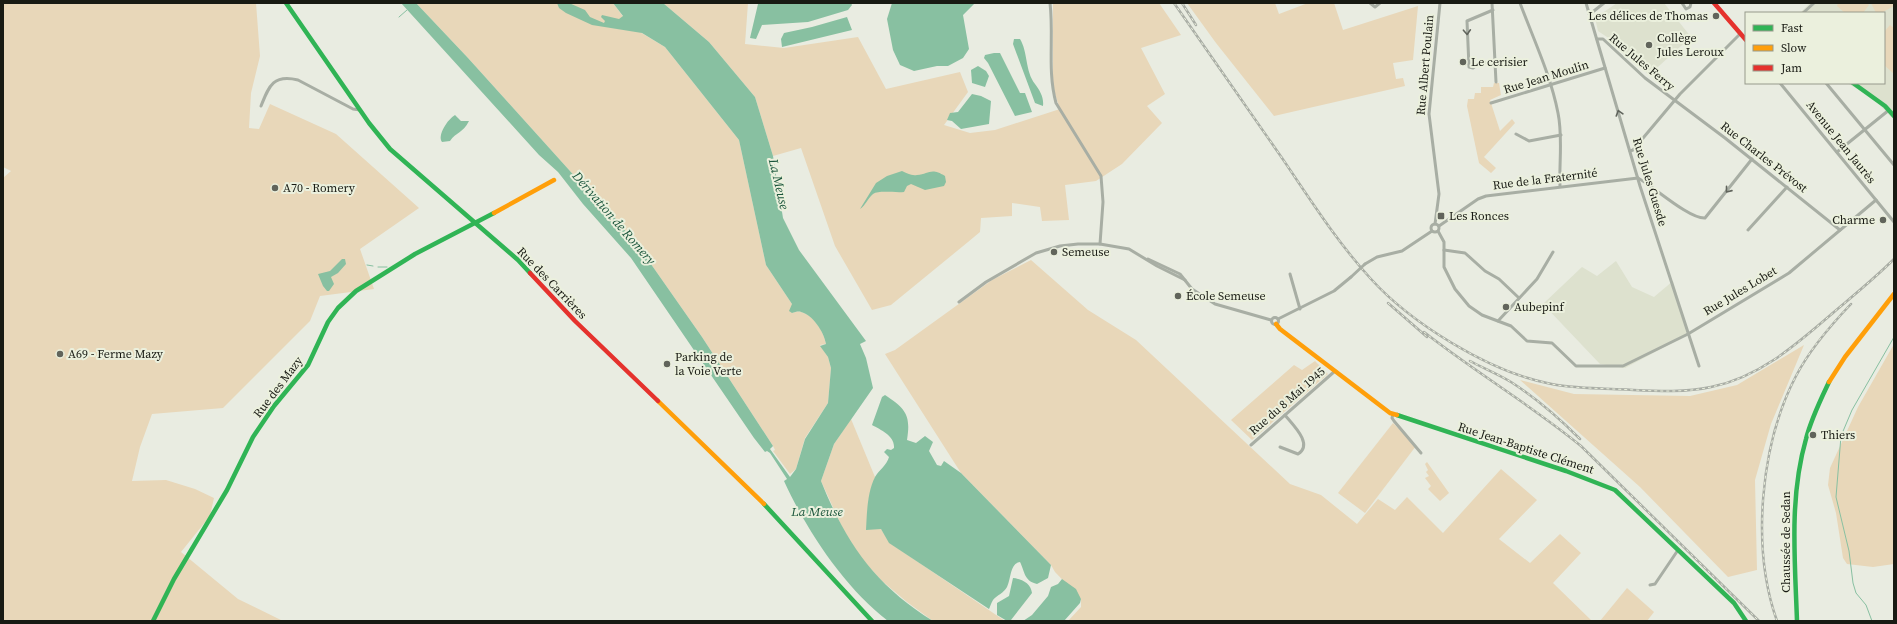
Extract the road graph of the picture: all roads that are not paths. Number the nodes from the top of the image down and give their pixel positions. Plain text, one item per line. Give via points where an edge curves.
1 (286, 3) edge
2 (1050, 3) edge
3 (1370, 3) edge
4 (1380, 3) edge
5 (1440, 3) edge
6 (1492, 3) edge
7 (1520, 3) edge
8 (1586, 3) edge
9 (1604, 3) edge
10 (1682, 3) edge
11 (1691, 3) edge
12 (1714, 3) edge
13 (1814, 3) edge
14 (1493, 10) junction
15 (1804, 12) edge
16 (1590, 14) junction
17 (1740, 34) junction
18 (1597, 39) junction
19 (1745, 39) edge
20 (1495, 62) junction
21 (1605, 68) junction
22 (1496, 82) dead end
23 (1781, 84) edge
24 (1827, 84) edge
25 (1856, 84) edge
26 (1550, 85) junction
27 (1674, 100) junction
28 (354, 102) junction
29 (1491, 103) dead end
30 (261, 106) dead end
31 (347, 106) junction
32 (360, 110) junction
33 (1889, 110) junction
34 (1894, 116) edge
35 (1865, 130) junction
36 (1516, 134) dead end
37 (1561, 135) junction
38 (1630, 151) junction
39 (1837, 152) junction
40 (1752, 160) junction
41 (1894, 165) edge
42 (1638, 178) junction
43 (554, 180) dead end
44 (1560, 186) junction
45 (1787, 188) junction
46 (1876, 200) junction
47 (1894, 222) edge
48 (476, 223) junction
49 (1435, 224) junction
50 (1439, 226) junction
51 (1748, 230) dead end
52 (1840, 230) junction
53 (1432, 231) junction
54 (1438, 231) junction
55 (1100, 244) junction
56 (1444, 250) junction
57 (1553, 252) dead end
58 (1290, 274) dead end
59 (1893, 297) edge
60 (1519, 298) junction
61 (959, 302) dead end
62 (1300, 309) junction
63 (1271, 320) junction
64 (1277, 321) junction
65 (1498, 321) junction
66 (1688, 334) junction
67 (1699, 366) dead end
68 (1335, 371) junction
69 (1393, 414) junction
70 (1285, 415) junction
71 (1251, 445) dead end
72 (1280, 447) dead end
73 (1422, 453) dead end
74 (1679, 549) junction
75 (1650, 585) dead end
76 (153, 621) edge
77 (872, 621) edge
78 (1746, 621) edge
79 (1797, 621) edge

1 - 28 main road, Rue des Carrières
2 - 55 street via 1051,74 1056,103 1100,176 1103,202
3 - 4 street via 1375,6
5 - 49 street, Rue Albert Poulain via 1429,114 1439,194
6 - 14 street
7 - 26 street
8 - 16 street, Rue Jules Guesde
9 - 16 street
10 - 11 street via 1686,9
12 - 17 main road
13 - 15 street
14 - 20 street
14 -> 20 street via 1467,21 1469,67 1473,68 1479,63
16 - 18 street, Rue Jules Guesde
17 - 19 main road
17 - 27 street
18 - 21 street, Rue Jules Guesde
18 - 27 street, Rue Jules Ferry via 1603,39 1645,78
20 - 22 street
21 - 26 street, Rue Jean Moulin
38 -> 21 street, Rue Jules Guesde
23 - 39 street, Avenue Jean Jaurès
24 - 35 street
25 - 33 main road
26 - 29 street, Rue Jean Moulin
26 - 37 street via 1558,112
27 - 38 street
27 - 40 street, Rue Charles Prévost
28 - 31 street
28 - 32 main road, Rue des Carrières
30 - 31 street via 268,88 274,81 289,78 298,80
31 - 32 street
32 - 48 main road, Rue des Carrières via 390,149
33 - 34 main road
33 - 35 street
35 - 39 street
35 - 41 street
36 - 37 street via 1530,141
37 - 44 street
38 - 42 street, Rue Jules Guesde
39 - 46 street, Avenue Jean Jaurès
40 -> 42 street via 1705,218 1700,218
40 - 45 street, Rue Charles Prévost
42 - 44 street, Rue de la Fraternité
42 - 66 street, Rue Jules Guesde
43 - 48 main road, Rue des Mazy
44 - 50 street, Rue de la Fraternité via 1486,196
45 - 51 street
45 - 52 street, Rue Charles Prévost
46 - 47 street, Avenue Jean Jaurès
46 - 52 street, Rue Jules Lobet
48 - 76 main road, Rue des Mazy via 447,236 371,281 338,308 328,322 308,365 274,406 253,437 227,490 174,579
48 - 77 main road, Rue des Carrières via 518,260 575,321 755,494
49 - 50 street
49 - 53 street, Rue Albert Poulain via 1431,227
50 - 54 street
52 - 66 street, Rue Jules Lobet via 1782,277
53 - 54 street
53 - 62 street, bridge via 1402,251 1377,257 1365,264 1334,291
54 - 56 street, Rue Jules Lobet via 1444,239
55 - 61 street via 1060,246 1036,253 986,282
55 - 63 street via 1130,249 1156,266 1185,280 1192,289 1215,304
56 - 60 street via 1465,253
56 - 65 street, Rue Jules Lobet via 1444,267 1459,294 1477,312
57 - 60 street via 1538,279
58 - 62 street
59 - 79 main road, Chaussée de Sedan via 1831,379 1819,401 1801,454 1794,512
60 - 65 street
62 - 64 street
63 - 64 street via 1272,323
63 - 64 street via 1275,317
64 - 68 main road, Rue Jean-Baptiste Clément via 1280,329
65 - 66 street, Rue Jules Lobet via 1511,326 1527,341 1552,344 1574,365 1623,366
66 - 67 street, Rue Jules Guesde
68 - 69 main road, Rue Jean-Baptiste Clément
68 - 70 street, Rue du 8 Mai 1945
69 - 73 street via 1394,421
69 - 74 main road, Rue Jean-Baptiste Clément via 1611,487 1625,497
70 - 71 street, Rue du 8 Mai 1945
70 - 72 street via 1302,437 1303,450 1298,454
74 - 75 street via 1655,584
74 - 78 main road, Rue Jean-Baptiste Clément via 1734,603

